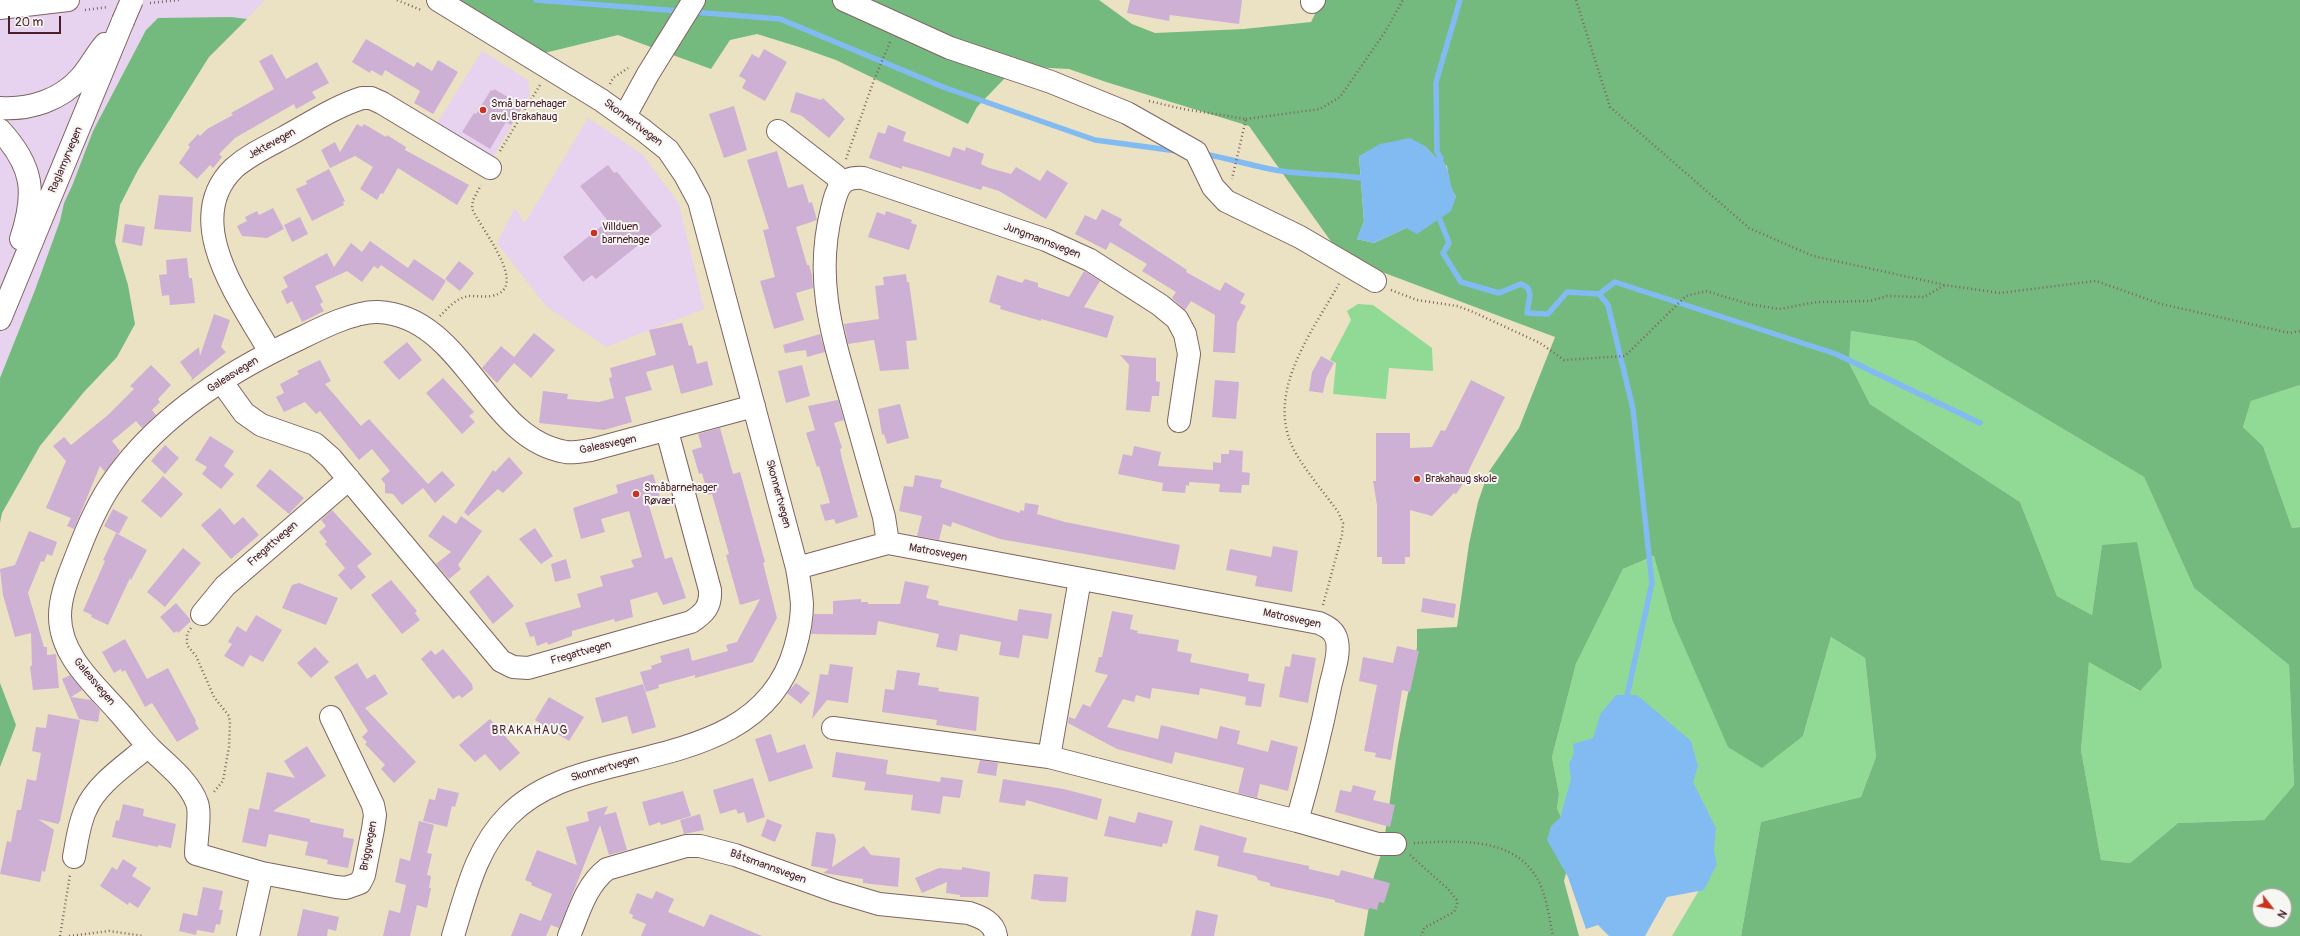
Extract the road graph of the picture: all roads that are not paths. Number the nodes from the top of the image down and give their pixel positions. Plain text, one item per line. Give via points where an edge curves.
1 (68, 0) edge
2 (132, 0) edge
3 (694, 0) edge
4 (844, 0) edge
5 (430, 6) edge
6 (0, 8) edge
7 (124, 21) junction
8 (0, 108) edge
9 (625, 116) junction
10 (0, 130) edge
11 (778, 131) dead end
12 (490, 168) road end
13 (839, 179) junction
14 (18, 276) junction
15 (1375, 281) road end
16 (0, 319) edge
17 (270, 352) junction
18 (221, 381) junction
19 (754, 406) junction
20 (1179, 420) dead end
21 (667, 431) junction
22 (349, 479) junction
23 (888, 543) junction
24 (797, 568) junction
25 (1080, 579) junction
26 (202, 614) road end
27 (331, 717) dead end
28 (833, 728) dead end
29 (148, 746) junction
30 (1048, 757) junction
31 (1297, 821) junction
32 (1395, 844) road end
33 (196, 854) joint
34 (74, 856) road end
35 (262, 873) junction
36 (248, 936) edge
37 (453, 936) edge
38 (569, 936) edge
39 (996, 936) edge

1 - 6 main road
2 - 7 main road, Raglamyrvegen, bridge
3 - 9 main road
4 - 15 main road via 950,48 1051,82 1134,116 1196,152 1213,187 1226,201 1300,237
5 - 9 main road, Skonnertvegen
7 - 8 main road via 81,77 62,95 34,105
7 - 14 main road, Raglamyrvegen
9 - 19 main road, Skonnertvegen via 668,150 699,201
10 - 14 main road via 18,152 29,173 30,195 27,219 18,247
11 - 13 main road
12 - 17 main road, Jektevegen via 371,98 351,102 245,159 220,187 213,209 214,236 225,271
13 - 20 main road, Jungmannsvegen via 863,178 1046,240 1090,260 1160,305 1177,319 1185,334 1189,354
13 - 23 main road via 825,236 824,274 830,328 884,517
14 - 16 main road, Raglamyrvegen
17 - 18 main road, Galeasvegen
17 - 21 main road, Galeasvegen via 335,322 376,312 398,316 426,329 440,339 513,423 534,440 551,449 568,453 591,450
18 - 22 main road, Fregattvegen via 244,413 261,425 315,444
18 - 29 main road, Galeasvegen via 179,411 144,445 111,484 82,543 65,587 60,614 61,635 74,659
19 - 21 main road, Galeasvegen
19 - 24 main road, Skonnertvegen
21 - 22 main road, Fregattvegen via 710,590 711,600 708,608 691,622 528,668 513,667 501,662
22 - 26 main road, Fregattvegen via 225,586
23 - 24 main road, Matrosvegen
23 - 25 main road, Matrosvegen
24 - 37 main road, Skonnertvegen via 802,605 791,663 776,689 757,711 733,728 689,746 592,771 539,791 508,815 484,848 474,870
25 - 30 main road
25 - 31 main road, Matrosvegen via 1319,623 1334,633 1337,642 1316,752
27 - 35 main road, Briggvegen via 373,805 375,815 364,875 360,883 346,888
28 - 30 main road
29 - 33 main road, Galeasvegen via 180,777 198,804
29 - 34 main road via 94,794 82,820
30 - 31 main road
31 - 32 main road via 1378,844
33 - 35 main road, Briggvegen
35 - 36 main road
38 - 39 main road, Båtsmannsvegen via 590,888 597,877 607,870 686,846 700,846 735,855 862,900 975,915 990,924

